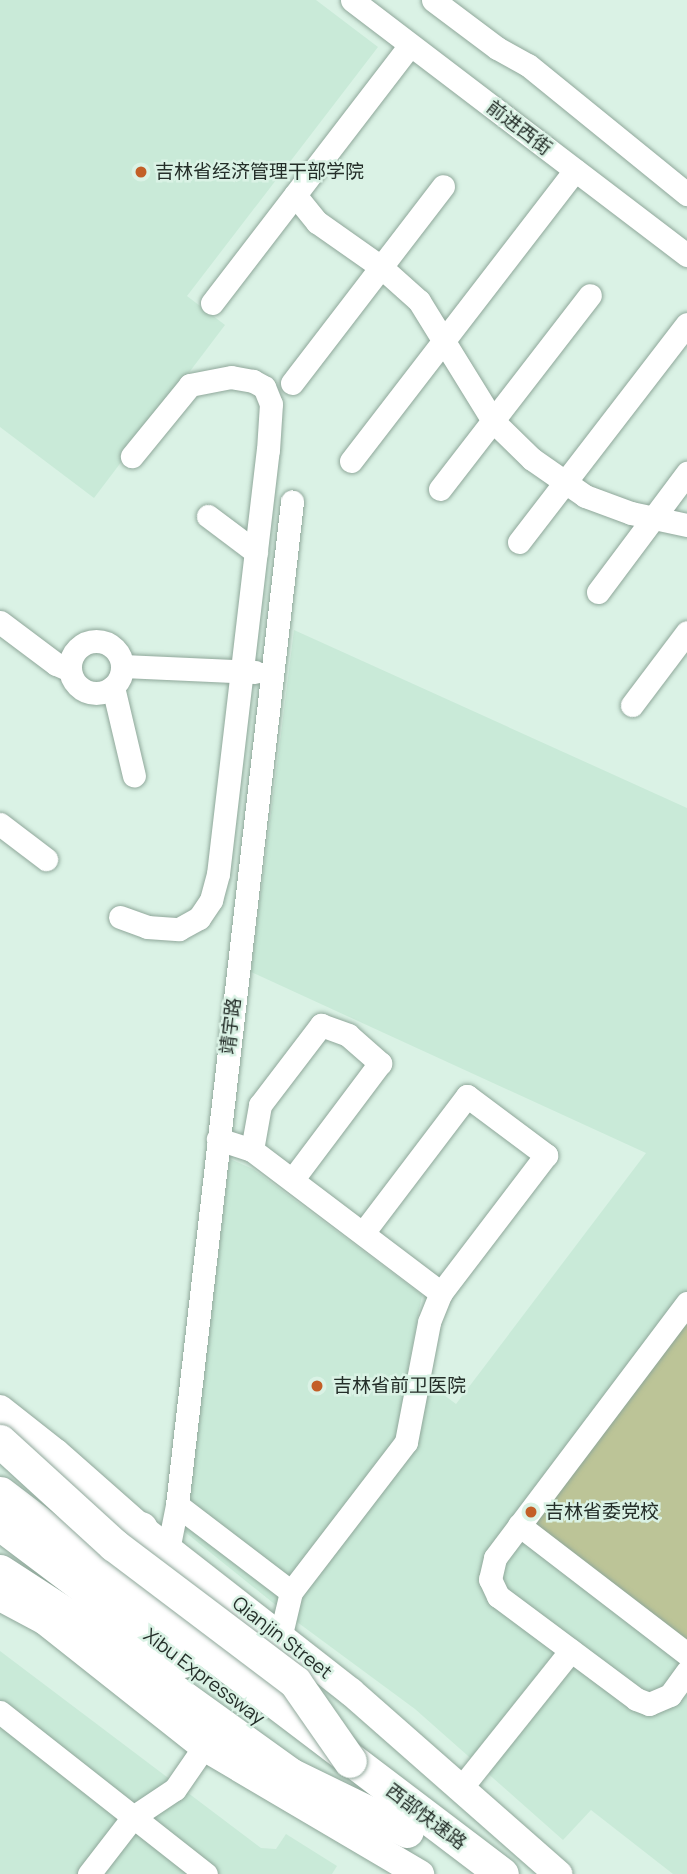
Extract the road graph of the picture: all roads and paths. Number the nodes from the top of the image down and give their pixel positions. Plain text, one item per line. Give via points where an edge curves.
1 (352, 0) edge
2 (433, 0) edge
3 (410, 45) junction
4 (575, 170) junction
5 (443, 186) dead end
6 (687, 194) edge
7 (295, 195) junction
8 (687, 254) edge
9 (381, 267) junction
10 (590, 295) dead end
11 (212, 303) dead end
12 (687, 324) edge
13 (443, 341) junction
14 (292, 383) dead end
15 (493, 421) junction
16 (132, 456) dead end
17 (351, 461) dead end
18 (687, 473) edge
19 (565, 482) junction
20 (440, 489) dead end
21 (292, 502) dead end
22 (208, 516) dead end
23 (654, 517) junction
24 (687, 525) edge
25 (519, 542) dead end
26 (256, 552) junction
27 (598, 592) dead end
28 (0, 622) edge
29 (687, 632) edge
30 (70, 670) junction
31 (241, 671) junction
32 (272, 673) junction
33 (118, 677) junction
34 (632, 705) dead end
35 (134, 776) dead end
36 (0, 824) edge
37 (46, 859) dead end
38 (120, 918) dead end
39 (218, 1139) junction
40 (252, 1150) junction
41 (292, 1180) junction
42 (363, 1233) junction
43 (442, 1293) junction
44 (683, 1315) edge
45 (0, 1409) edge
46 (0, 1441) edge
47 (0, 1461) edge
48 (0, 1493) edge
49 (177, 1505) junction
50 (0, 1524) edge
51 (519, 1525) junction
52 (141, 1528) junction
53 (168, 1550) junction
54 (0, 1573) edge
55 (290, 1592) junction
56 (0, 1597) edge
57 (45, 1621) junction
58 (281, 1634) junction
59 (571, 1650) junction
60 (687, 1654) edge
61 (687, 1672) edge
62 (0, 1712) edge
63 (204, 1747) junction
64 (350, 1761) junction
65 (461, 1788) junction
66 (133, 1817) junction
67 (407, 1830) junction
68 (89, 1874) edge
69 (206, 1874) edge
70 (420, 1874) edge
71 (467, 1874) edge
72 (502, 1874) edge
73 (558, 1874) edge

1 - 3 street, 前进西街
2 - 6 street via 528,65
3 - 4 street, 前进西街
3 - 7 street
4 - 8 street, 前进西街
4 - 13 street
5 - 9 street
7 - 9 street via 317,222
7 - 11 street
9 - 13 street via 419,301
9 - 14 street
10 - 15 street
12 - 19 street
13 - 15 street
13 - 17 street
15 - 19 street via 532,459
15 - 20 street
16 - 26 street via 190,385 231,377 264,387 271,404
18 - 23 street
19 - 23 street via 585,496
19 - 25 street
21 - 32 street, 靖宇路
22 - 26 street
23 - 24 street
23 - 27 street
26 - 31 street
28 - 30 street via 55,664
29 - 34 street
30 - 33 street via 76,683 87,691 101,693
30 - 33 street via 78,648 92,641 113,647
31 - 32 street
31 - 33 street
31 - 38 street via 218,874 211,900 198,918 179,929 146,927
32 - 39 street, 靖宇路
33 - 35 street
36 - 37 street
39 - 40 street
39 - 49 street, 靖宇路
40 - 41 street
40 - 41 street via 260,1105 321,1025 348,1035 380,1063
41 - 42 street
42 - 43 street
42 - 43 street via 467,1096 546,1155
43 - 55 street via 429,1322 406,1442
44 - 51 street
45 - 52 main road, Qianjin Street
46 - 64 highway, bridge via 114,1545 295,1682
47 - 52 highway via 84,1522
48 - 64 highway, Xibu Expressway
49 - 53 street, 靖宇路
49 - 55 street
50 - 67 highway, Xibu Expressway
51 - 59 street via 495,1558 490,1579 498,1596
51 - 60 street
52 - 53 main road, Qianjin Street
53 - 58 main road, Qianjin Street
54 - 57 highway
54 - 67 highway via 80,1623 290,1774
55 - 58 street
56 - 57 main road
57 - 63 main road
58 - 65 main road, Qianjin Street
59 - 61 street via 649,1704 670,1695
59 - 65 street
62 - 66 street
63 - 66 street via 175,1789
63 - 70 main road
64 - 72 highway, 西部快速路
65 - 73 main road, Qianjin Street
66 - 68 street
66 - 69 street
67 - 71 highway, 西部快速路

